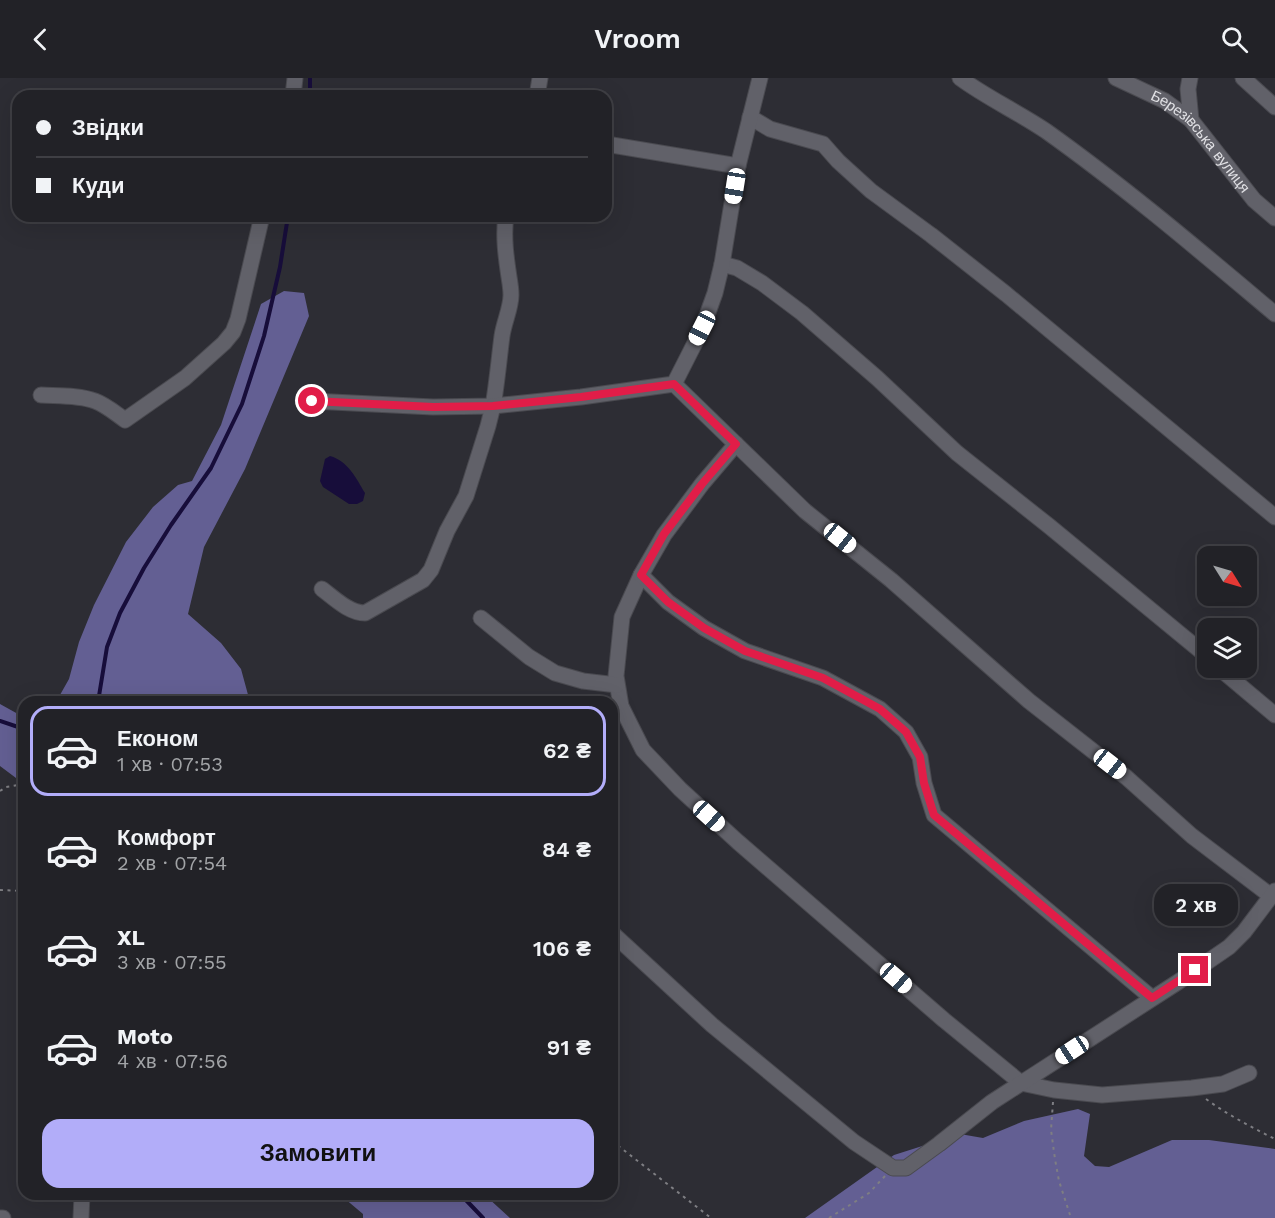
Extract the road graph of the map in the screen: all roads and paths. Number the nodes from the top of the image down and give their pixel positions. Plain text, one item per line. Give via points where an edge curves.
1 (760, 78) edge
2 (960, 78) edge
3 (1116, 78) edge
4 (1190, 78) edge
5 (1244, 78) edge
6 (1275, 107) edge
7 (750, 117) junction
8 (1191, 120) junction
9 (612, 145) edge
10 (738, 166) junction
11 (1275, 218) edge
12 (260, 222) edge
13 (505, 222) edge
14 (722, 264) junction
15 (1275, 314) edge
16 (674, 384) junction
17 (41, 395) dead end
18 (312, 401) dead end
19 (493, 406) junction
20 (736, 444) junction
21 (1275, 517) edge
22 (641, 575) junction
23 (322, 589) dead end
24 (481, 618) dead end
25 (1197, 648) edge
26 (1232, 678) edge
27 (617, 685) junction
28 (1275, 714) edge
29 (18, 785) edge
30 (0, 791) edge
31 (0, 890) edge
32 (18, 891) edge
33 (1273, 894) edge
34 (618, 939) edge
35 (1152, 998) junction
36 (1249, 1073) dead end
37 (1021, 1083) junction
38 (1192, 1088) junction
39 (1054, 1090) junction
40 (1275, 1139) edge
41 (618, 1146) edge
42 (893, 1168) junction
43 (82, 1200) edge
44 (81, 1218) edge
45 (711, 1218) edge
46 (829, 1218) edge
47 (1071, 1218) edge

1 - 7 street
2 - 15 street via 1043,129 1109,177
3 - 8 street, Березівська вулиця via 1165,100
4 - 8 street
5 - 6 street
7 - 10 street
7 - 21 street via 770,129 823,144 871,191 1006,294
8 - 11 street, Березівська вулиця via 1254,200
9 - 10 street
10 - 14 street
12 - 17 street via 233,332 185,378 125,420 94,401
13 - 19 street via 512,293
14 - 16 street via 702,328
14 - 25 street via 762,283 802,313 957,453
16 - 19 street
16 - 20 street
18 - 19 street
19 - 23 street via 466,496 423,580 365,613 347,607
20 - 22 street via 664,534
20 - 33 street via 805,510 1029,702 1126,777 1192,836
22 - 27 street via 622,617
22 - 35 street via 668,602 745,651 823,678 880,709 906,732 920,757 934,815
24 - 27 street via 555,673
26 - 28 street
27 - 37 street via 621,706 643,750 680,789
29 - 30 path
31 - 32 path
33 - 35 street via 1229,946
34 - 42 street via 737,1046 854,1142
35 - 37 street
36 - 38 street via 1223,1084
37 - 39 street
37 - 42 street via 906,1168
38 - 39 street via 1102,1095
38 - 40 path via 1220,1109
39 - 47 path via 1051,1130 1059,1181
41 - 45 path
42 - 46 path via 869,1193
43 - 44 street

